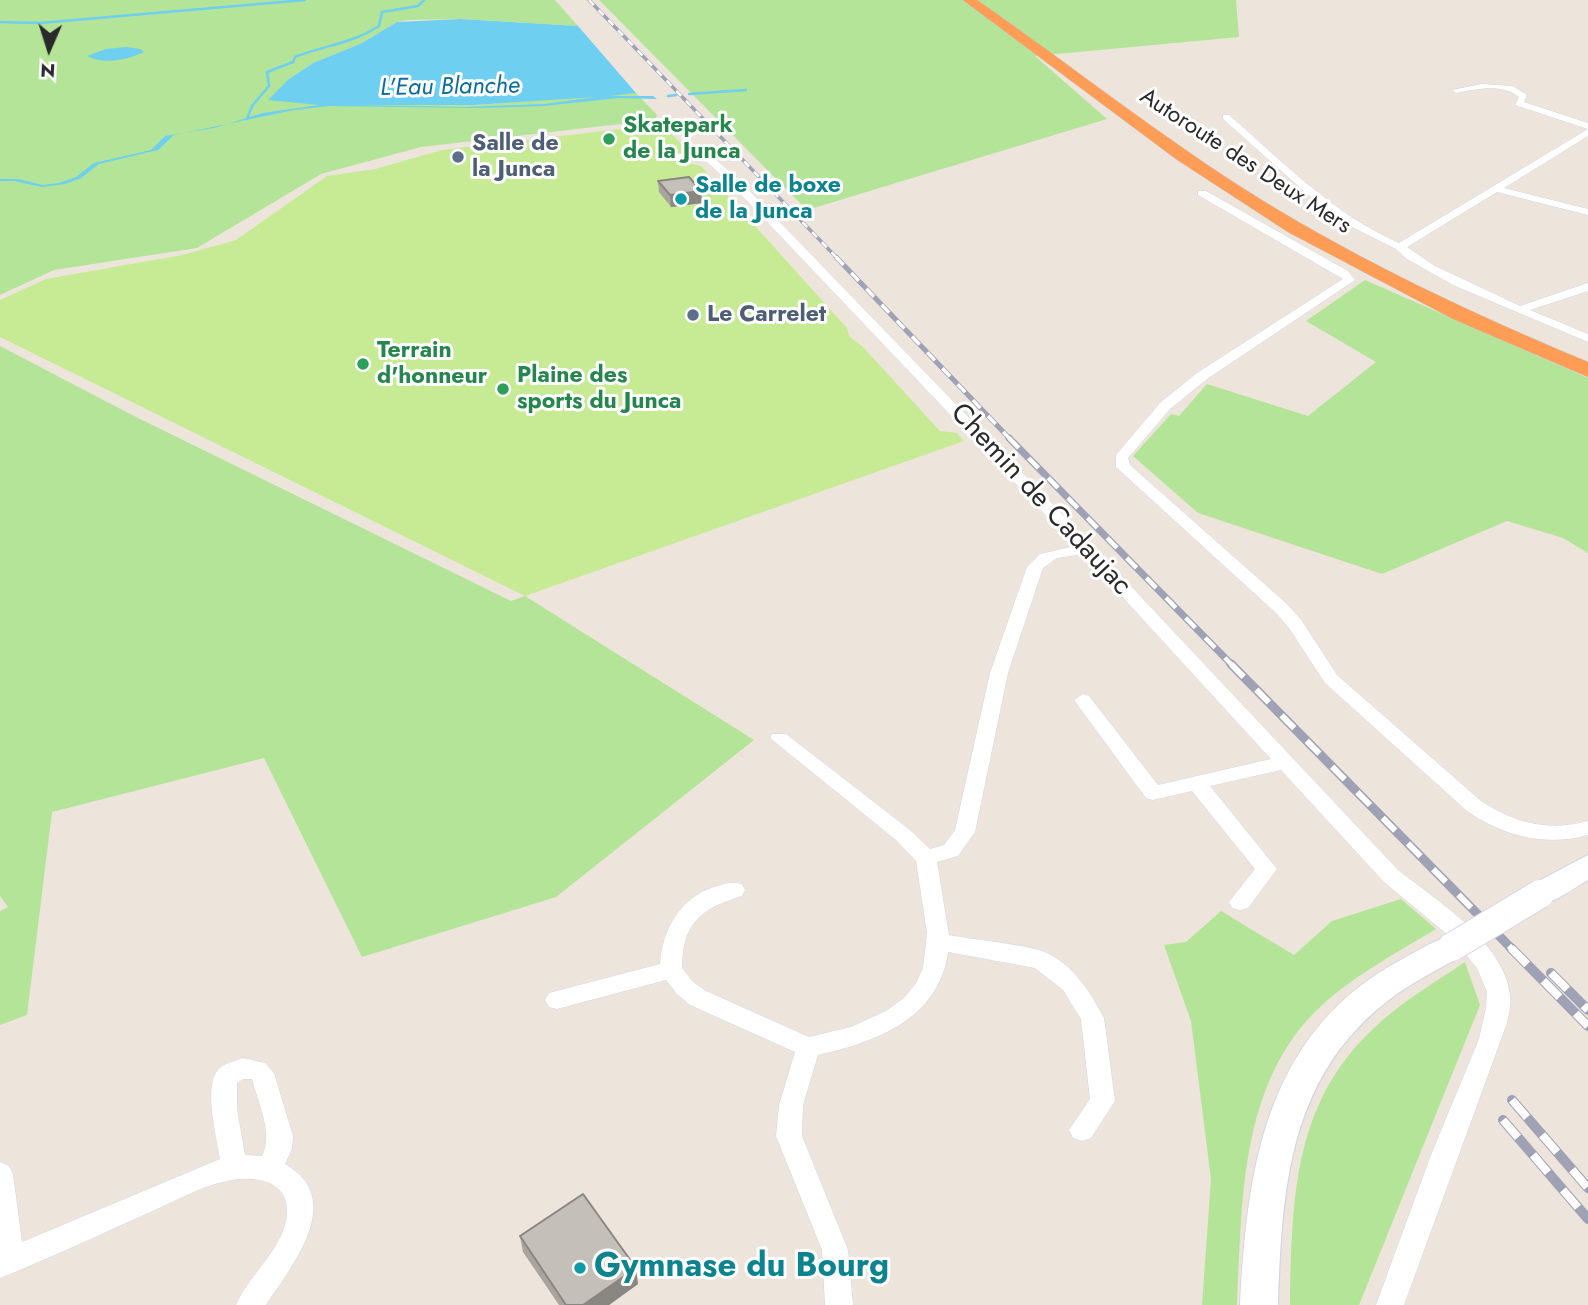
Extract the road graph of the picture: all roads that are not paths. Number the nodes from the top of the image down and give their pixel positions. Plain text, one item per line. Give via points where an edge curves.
1 (969, 0) edge
2 (984, 0) edge
3 (1457, 90) dead end
4 (1226, 117) dead end
5 (1588, 126) edge
6 (1588, 132) edge
7 (671, 156) dead end
8 (1497, 189) junction
9 (1202, 192) dead end
10 (1588, 212) edge
11 (1400, 247) junction
12 (1588, 287) edge
13 (1520, 310) junction
14 (1588, 338) edge
15 (1588, 358) edge
16 (1588, 370) edge
17 (1087, 549) junction
18 (1083, 700) dead end
19 (779, 738) dead end
20 (1285, 762) junction
21 (1196, 782) junction
22 (1588, 828) edge
23 (926, 858) junction
24 (1588, 866) edge
25 (734, 890) dead end
26 (1240, 902) dead end
27 (939, 942) junction
28 (671, 970) junction
29 (557, 1000) dead end
30 (808, 1047) junction
31 (1082, 1130) dead end
32 (233, 1167) junction
33 (269, 1168) junction
34 (0, 1174) edge
35 (5, 1261) edge
36 (250, 1305) edge
37 (839, 1305) edge
38 (1259, 1305) edge
39 (1390, 1305) edge

1 - 16 highway, Autoroute des Deux Mers via 1255,204 1442,306
2 - 15 highway, Autoroute des Deux Mers via 1173,137 1270,200 1355,249
3 - 5 street via 1486,86 1517,91 1524,97 1518,103 1524,106
4 - 11 street via 1325,203
6 - 8 street
7 - 17 street, Chemin de Cadaujac via 702,156 715,162
8 - 10 street
8 - 11 street
9 - 22 street via 1349,280 1202,376 1165,406 1121,458 1123,467 1282,609 1331,679 1474,806 1527,831 1563,834
11 - 13 street via 1421,263
12 - 13 street
13 - 14 street
17 - 20 street, Chemin de Cadaujac
17 - 23 street via 1052,555 1035,567 999,673 965,832 951,851
18 - 21 street via 1153,793
19 - 23 street
20 - 21 street
20 - 39 street, Chemin de Cadaujac via 1391,876 1469,942 1494,977 1498,992 1499,1009 1482,1060
21 - 26 street via 1267,869
23 - 27 street
24 - 38 main road, bridge via 1391,981 1327,1039 1299,1082 1280,1126 1267,1195
25 - 28 street via 707,898 689,914 672,948
27 - 30 street via 930,981 901,1015 869,1033
27 - 31 street via 1041,960 1071,984 1092,1018 1103,1101
28 - 29 street
28 - 30 street via 698,998
30 - 37 street via 791,1105 789,1136 835,1250
32 - 33 street
32 - 33 street via 222,1089 226,1078 243,1067 262,1073 280,1136
32 - 35 street
33 - 36 street via 288,1179 301,1206 290,1244
34 - 35 street

